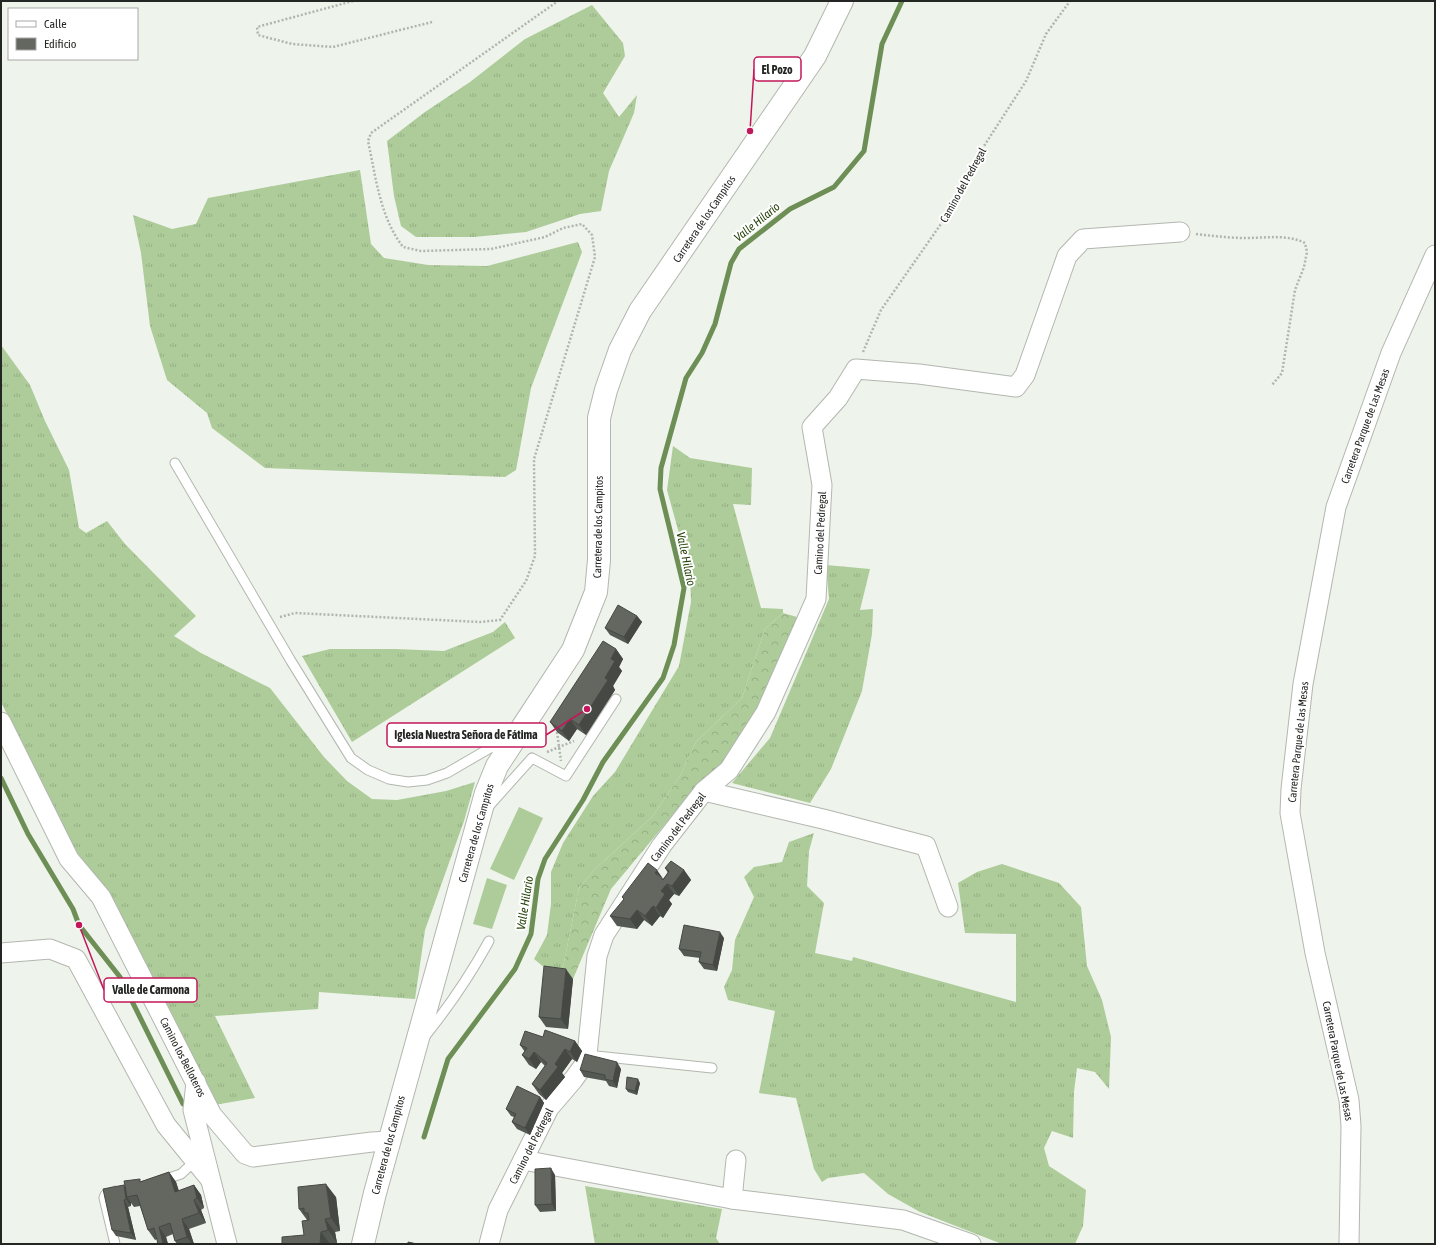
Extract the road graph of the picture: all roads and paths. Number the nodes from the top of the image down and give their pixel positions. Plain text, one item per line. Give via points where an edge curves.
1 (353, 1) edge
2 (558, 1) edge
3 (842, 1) edge
4 (1070, 1) edge
5 (432, 22) dead end
6 (1180, 232) joint
7 (1435, 255) edge
8 (856, 369) junction
9 (1272, 385) dead end
10 (175, 463) dead end
11 (269, 621) junction
12 (616, 699) dead end
13 (1, 722) edge
14 (556, 732) edge
15 (579, 738) edge
16 (514, 742) junction
17 (559, 748) junction
18 (532, 758) junction
19 (566, 776) junction
20 (704, 791) junction
21 (480, 816) junction
22 (948, 907) dead end
23 (489, 941) dead end
24 (1, 953) edge
25 (415, 1049) junction
26 (587, 1055) junction
27 (712, 1068) dead end
28 (196, 1082) junction
29 (389, 1141) junction
30 (523, 1160) junction
31 (736, 1160) dead end
32 (195, 1161) junction
33 (210, 1179) junction
34 (148, 1186) edge
35 (128, 1189) edge
36 (732, 1199) junction
37 (115, 1244) edge
38 (227, 1244) edge
39 (363, 1244) edge
40 (489, 1244) edge
41 (971, 1244) edge
42 (1349, 1244) edge

1 - 5 path via 257,27 258,35 292,44 333,47
2 - 11 path via 371,133 368,141 381,203 392,234 403,247 421,251 491,249 545,237 563,228 582,224 592,235 595,256 534,459 535,556 526,581 500,620 480,622 295,613
3 - 16 main road, Carretera de los Campitos via 815,56 640,311 620,350 599,418 599,560 596,592 573,650
4 - 8 path, Camino del Pedregal via 1046,34 1026,81 984,146 950,212 881,310
6 - 8 street via 1083,239 1067,256 1025,375 1016,387 919,374
6 - 9 path via 1246,238 1286,237 1296,238 1305,243 1307,252 1295,290 1282,373
7 - 42 street, Carretera Parque de Las Mesas via 1391,353 1336,507 1303,684 1291,788 1290,813 1315,953 1349,1100
8 - 20 street, Camino del Pedregal via 838,398 812,427 822,485 816,599 766,712 729,770
10 - 11 lane
11 - 16 lane via 351,758 368,770 389,779 408,782 427,780 447,773 490,748
12 - 19 lane
13 - 28 street, Camino los Belloteros via 69,859 101,897
14 - 17 path
15 - 17 path
16 - 21 main road, Carretera de los Campitos via 497,766
17 - 18 path
17 - 19 path
18 - 19 lane
18 - 21 lane
20 - 22 street via 823,818 926,846
20 - 26 street, Camino del Pedregal via 662,845 604,935 597,956
21 - 25 main road, Carretera de los Campitos
23 - 25 lane via 471,974
24 - 32 street via 50,948 76,959 166,1125
25 - 29 main road, Carretera de los Campitos
26 - 27 lane
26 - 30 street, Camino del Pedregal via 584,1065 549,1108
28 - 29 street, Camino los Belloteros via 212,1115 245,1154 252,1157
28 - 33 street via 193,1110
29 - 39 main road, Carretera de los Campitos
30 - 36 street
30 - 40 street, Camino del Pedregal via 498,1210
31 - 36 street
32 - 33 street
32 - 34 lane via 181,1174
33 - 38 street
35 - 37 lane via 104,1195
36 - 41 street via 903,1220

